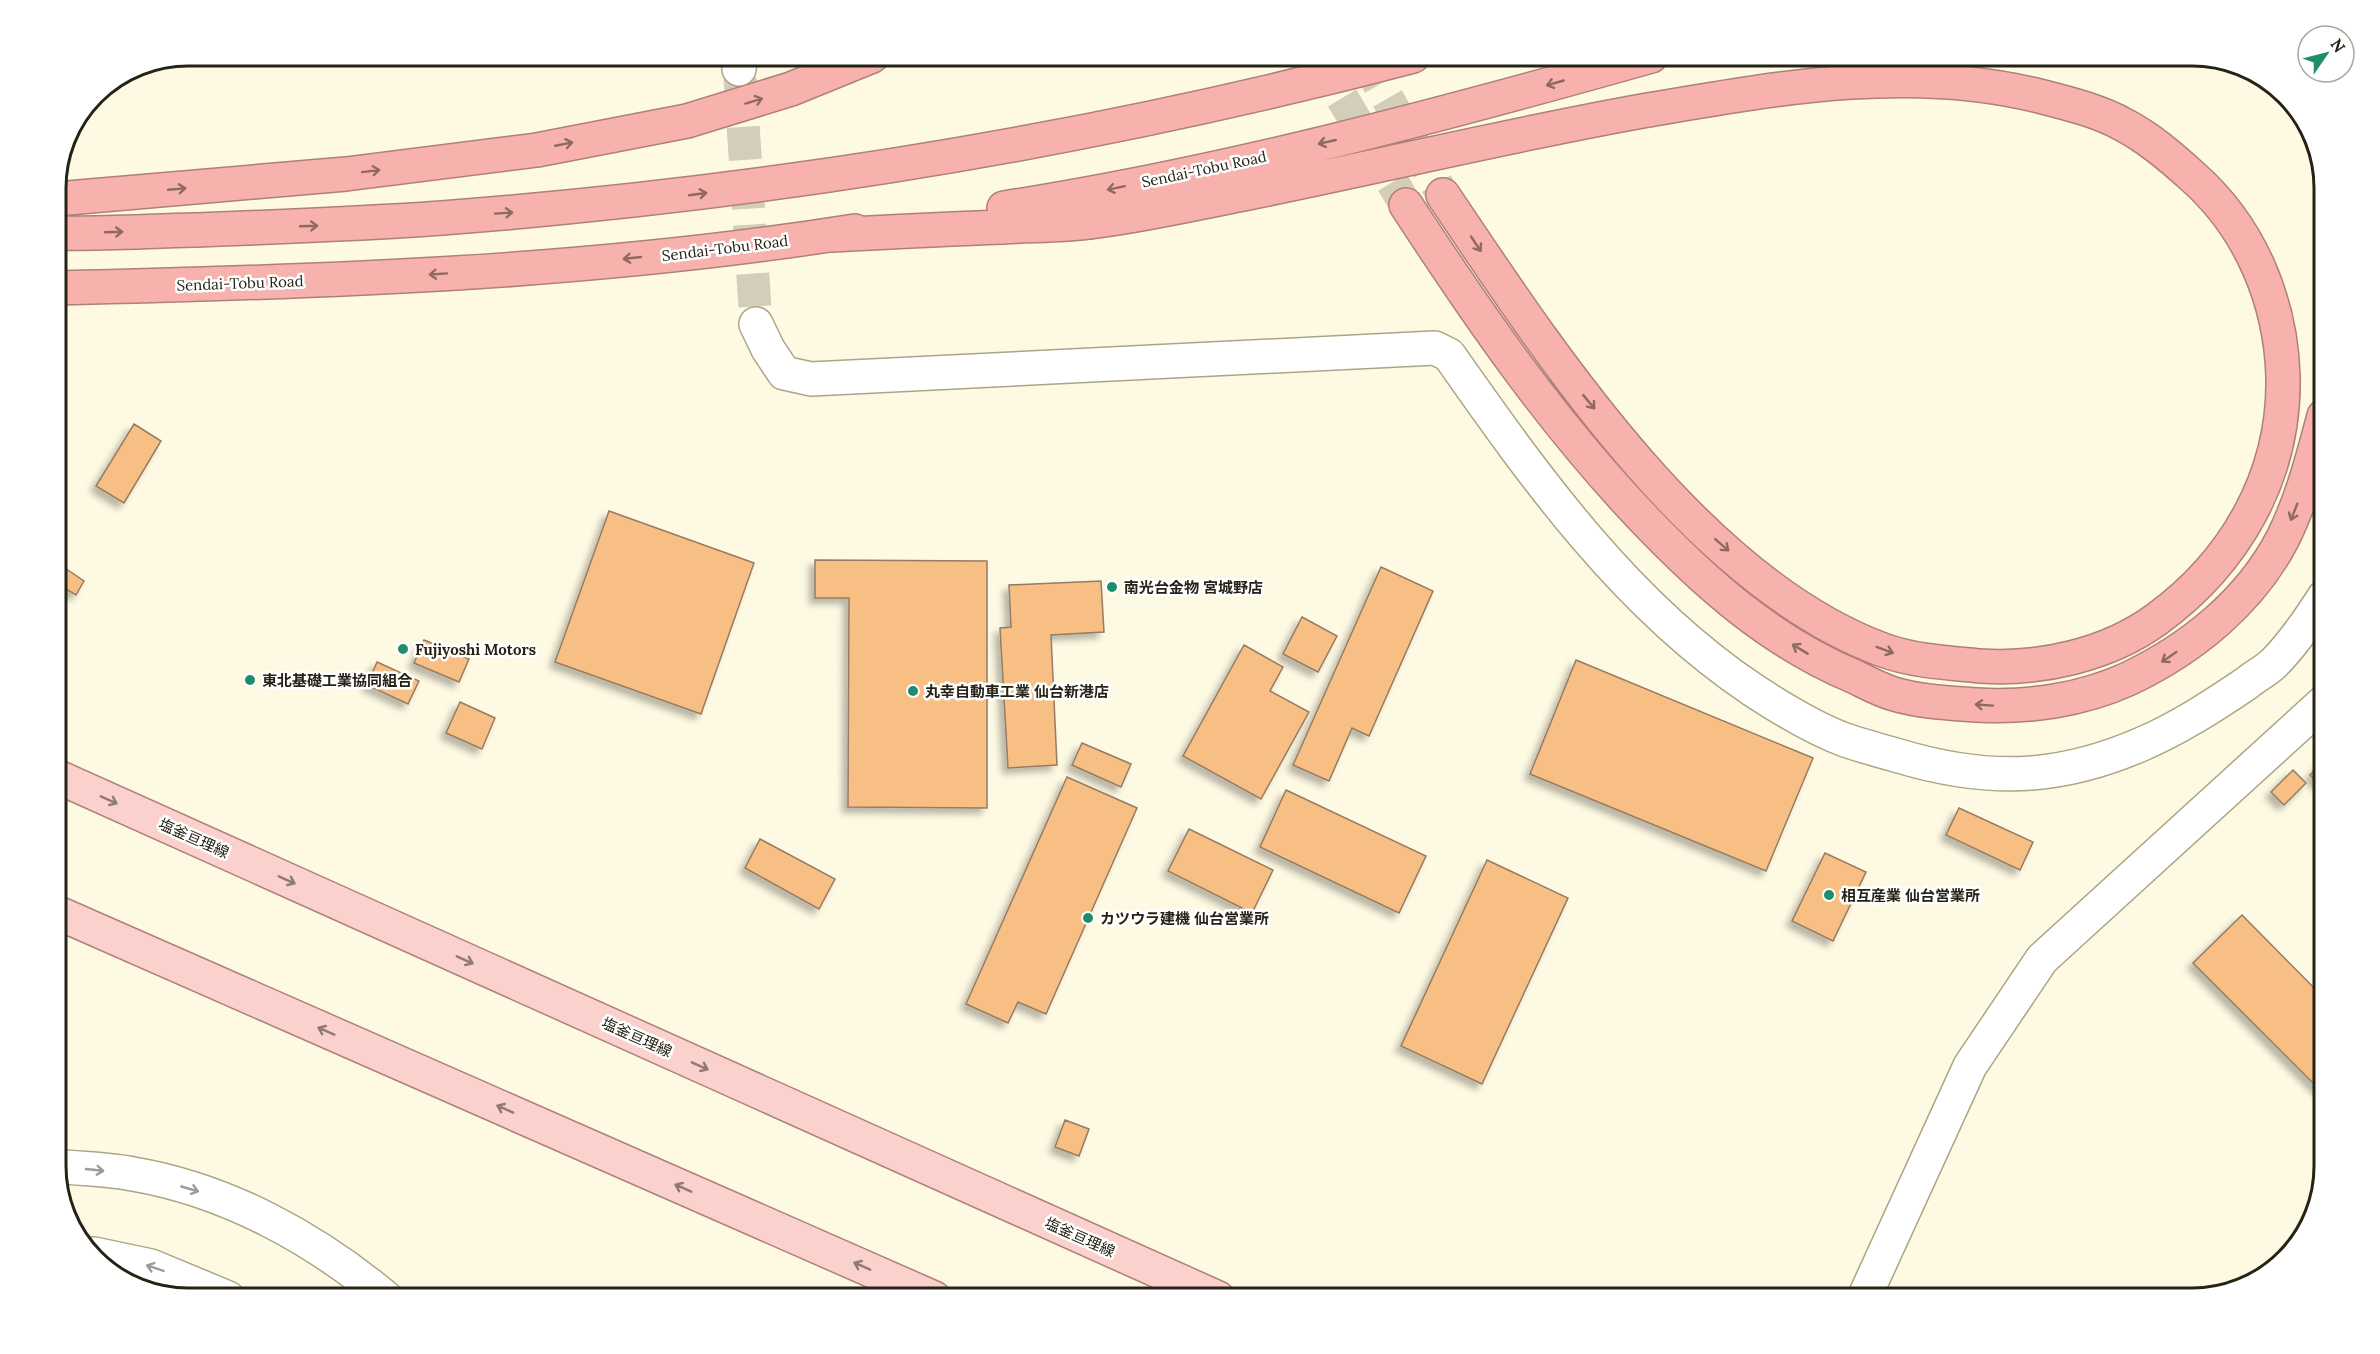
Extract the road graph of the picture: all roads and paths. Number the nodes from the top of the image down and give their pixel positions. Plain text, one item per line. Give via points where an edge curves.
1 (848, 66) edge
2 (1376, 66) edge
3 (1614, 66) edge
4 (1443, 195) tunnel mouth
5 (66, 198) edge
6 (1406, 205) tunnel mouth
7 (66, 233) edge
8 (832, 235) junction
9 (66, 288) edge
10 (756, 324) tunnel mouth
11 (2314, 454) edge
12 (2314, 610) edge
13 (2314, 711) edge
14 (66, 781) edge
15 (66, 916) edge
16 (66, 1167) edge
17 (107, 1257) edge
18 (203, 1288) edge
19 (371, 1288) edge
20 (909, 1288) edge
21 (1194, 1288) edge
22 (1869, 1288) edge

5 -> 1 highway via 346,174 537,150 687,121 792,89
7 -> 2 highway via 346,225 688,195 821,177 1054,137
3 -> 8 highway, Sendai-Tobu Road via 1384,129 1071,198
4 -> 8 highway via 1576,387 1690,516 1761,579 1826,623 1887,652 1954,664 2004,667 2050,662 2098,650 2142,630 2183,600 2230,550 2257,503 2276,449 2283,399 2282,343 2267,286 2243,233 2206,188 2164,151 2120,122 2073,105 2004,88 1950,80 1783,88 1549,128 1241,195 1086,223
11 -> 6 highway via 2283,539 2249,589 2206,631 2163,662 2109,688 2057,701 2002,707 1893,694 1824,664 1770,631 1696,573 1623,496 1522,375
8 -> 9 highway, Sendai-Tobu Road via 558,266 366,279
10 - 12 street via 784,373 812,379 1435,348 1449,355 1536,475 1595,548 1651,609 1694,646 1784,711 1844,740 1926,764 2001,775 2058,772 2112,757 2160,737 2273,664
13 - 22 street via 2042,958 1970,1066
14 -> 21 main road, 塩釜亘理線
20 -> 15 main road
16 -> 19 street via 134,1174 262,1214
18 -> 17 street via 152,1266

